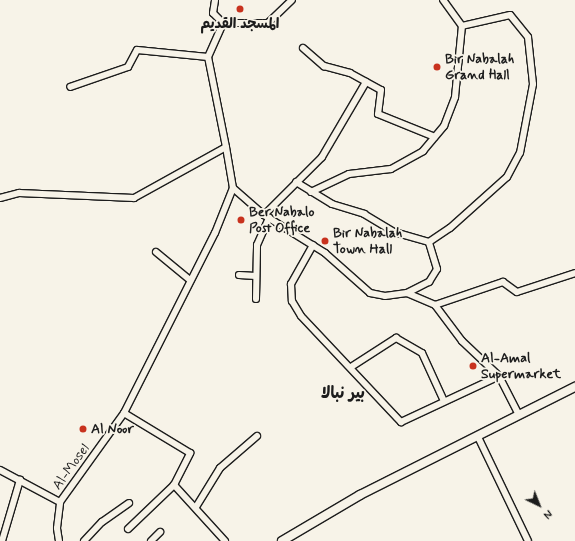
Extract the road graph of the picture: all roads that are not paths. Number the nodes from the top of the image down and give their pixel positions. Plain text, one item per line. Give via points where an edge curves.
1 (215, 0) edge
2 (292, 0) edge
3 (443, 0) edge
4 (223, 23) junction
5 (462, 26) junction
6 (303, 48) dead end
7 (208, 56) junction
8 (366, 82) junction
9 (70, 87) dead end
10 (434, 137) junction
11 (226, 147) junction
12 (296, 182) junction
13 (233, 188) junction
14 (311, 192) junction
15 (0, 198) edge
16 (267, 217) junction
17 (429, 242) junction
18 (313, 245) junction
19 (156, 252) dead end
20 (575, 273) edge
21 (239, 275) dead end
22 (256, 276) junction
23 (190, 280) junction
24 (407, 293) junction
25 (256, 299) dead end
26 (434, 305) junction
27 (351, 368) junction
28 (499, 376) junction
29 (575, 387) edge
30 (444, 401) junction
31 (124, 413) junction
32 (519, 415) junction
33 (257, 436) dead end
34 (478, 437) junction
35 (0, 470) edge
36 (20, 480) junction
37 (174, 486) junction
38 (60, 502) junction
39 (129, 503) dead end
40 (196, 508) junction
41 (128, 529) dead end
42 (160, 532) dead end
43 (2, 541) edge
44 (59, 541) edge
45 (84, 541) edge
46 (151, 541) edge
47 (225, 541) edge
48 (282, 541) edge
49 (528, 541) edge

1 - 4 street via 214,13
2 - 4 street via 268,23
3 - 5 street
4 - 7 street
5 - 10 street via 455,97 444,126
5 - 17 street via 510,15 528,37 533,84 520,152 507,177 450,228
6 - 8 street via 324,66
7 - 9 street via 137,50 128,67
7 - 11 street
8 - 10 street via 381,90 378,114
8 - 12 street via 322,157
10 - 14 street via 423,151 391,169 349,174
11 - 13 street
11 - 15 street via 134,198 19,192
12 - 14 street
12 - 16 street
13 - 16 street
13 - 23 street, Al-Mosel via 215,233
14 - 17 street via 332,204 364,214 394,232
16 - 18 street
16 - 22 street via 257,245
17 - 24 street via 437,269 429,282
18 - 24 street via 370,293 385,296
18 - 27 street via 291,284 292,301 301,316
19 - 23 street
20 - 26 street via 518,292 503,282
21 - 22 street
22 - 25 street
23 - 31 street, Al-Mosel
24 - 26 street
26 - 28 street via 462,341
27 - 30 street via 401,422
27 - 30 street via 396,338 422,353
28 - 30 street
28 - 32 street
29 - 32 street
31 - 37 street via 190,453
31 - 38 street, Al-Mosel
32 - 34 street
33 - 40 street via 220,468
34 - 48 street via 360,495
34 - 49 street
35 - 36 street
36 - 38 street
36 - 43 street
37 - 40 street
37 - 41 street
38 - 44 street, Al-Mosel via 56,528
39 - 45 street via 102,522
40 - 47 street
42 - 46 street

